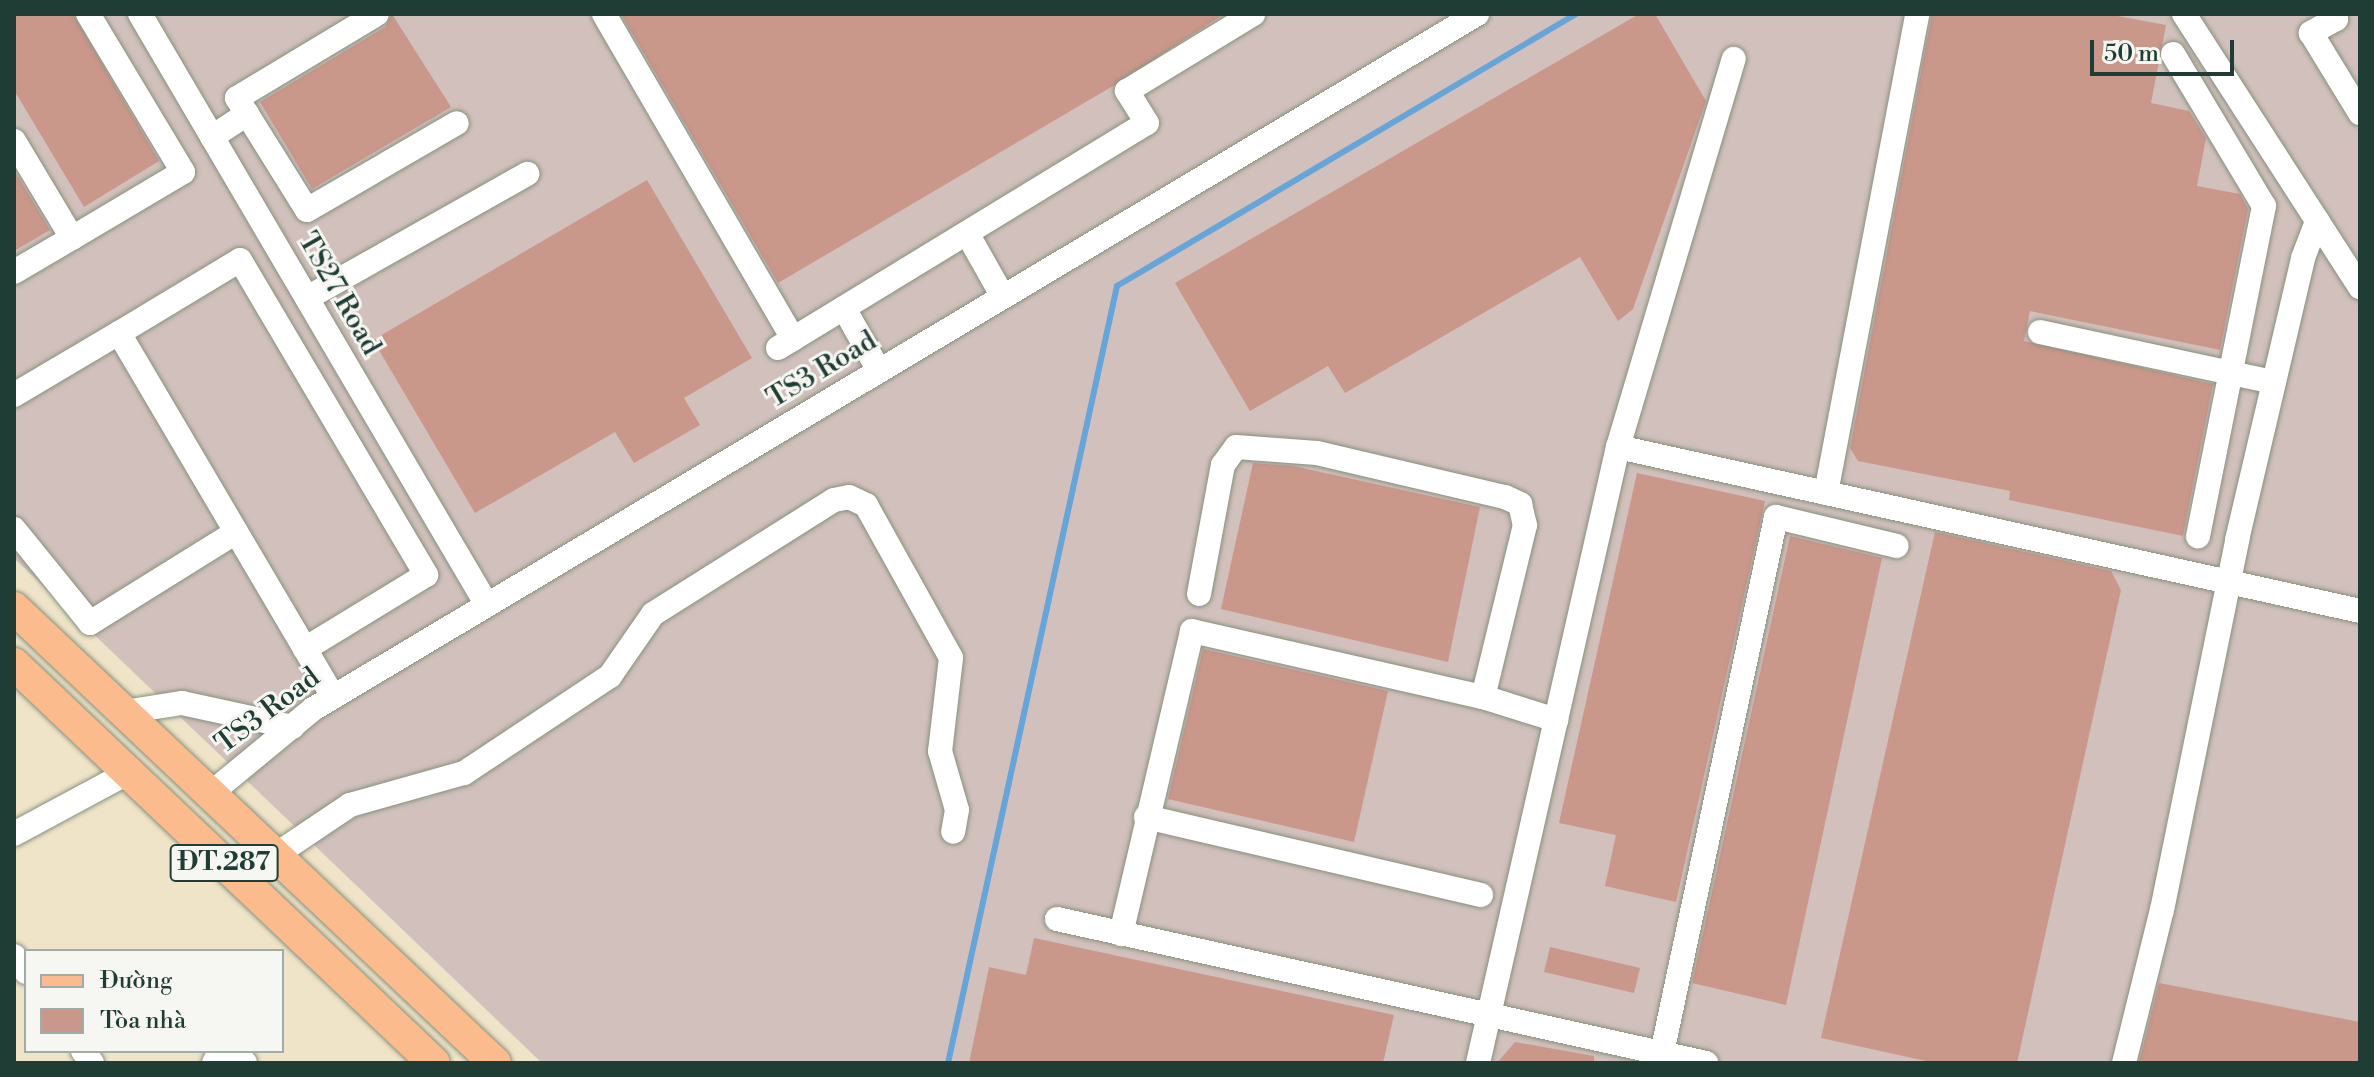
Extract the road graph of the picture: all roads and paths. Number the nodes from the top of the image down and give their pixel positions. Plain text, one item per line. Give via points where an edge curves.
1 (88, 14) edge
2 (140, 14) edge
3 (377, 14) edge
4 (604, 14) edge
5 (1253, 14) edge
6 (1477, 14) edge
7 (1917, 14) edge
8 (2184, 14) edge
9 (2333, 14) edge
10 (2173, 54) dead end
11 (1734, 59) dead end
12 (2360, 113) edge
13 (247, 114) junction
14 (457, 123) dead end
15 (212, 137) junction
16 (14, 141) edge
17 (527, 174) dead end
18 (2317, 221) junction
19 (967, 233) junction
20 (72, 238) junction
21 (14, 272) edge
22 (2360, 287) edge
23 (1003, 297) junction
24 (307, 298) junction
25 (844, 308) junction
26 (2040, 332) dead end
27 (119, 333) junction
28 (879, 371) junction
29 (2231, 373) junction
30 (2274, 382) junction
31 (14, 395) edge
32 (1618, 447) junction
33 (1826, 493) junction
34 (14, 529) edge
35 (236, 532) junction
36 (2198, 536) dead end
37 (1897, 546) dead end
38 (2229, 583) junction
39 (1199, 594) dead end
40 (487, 605) junction
41 (14, 608) edge
42 (2360, 611) edge
43 (305, 649) junction
44 (14, 664) edge
45 (14, 684) edge
46 (333, 697) junction
47 (1483, 697) junction
48 (65, 710) junction
49 (124, 712) junction
50 (1556, 720) junction
51 (292, 727) junction
52 (129, 772) junction
53 (210, 794) junction
54 (1146, 817) junction
55 (182, 822) junction
56 (953, 832) dead end
57 (14, 834) edge
58 (274, 856) junction
59 (1481, 895) dead end
60 (1057, 919) dead end
61 (1121, 934) junction
62 (1489, 1016) junction
63 (1662, 1053) junction
64 (434, 1063) edge
65 (495, 1063) edge
66 (1478, 1063) edge
67 (1706, 1063) edge
68 (2124, 1063) edge

1 - 20 street via 183,172
2 - 15 street, TS27 Road
3 - 13 street via 237,98
4 - 25 street via 785,343
5 - 19 street via 1127,91 1147,123
6 - 23 street, TS3 Road
7 - 33 street
8 - 18 street
9 - 12 street via 2336,19 2311,33
10 - 29 street via 2264,206
11 - 32 street
13 - 14 street via 307,210
13 - 15 street
15 - 24 street, TS27 Road
16 - 20 street
17 - 24 street
18 - 22 street
18 - 30 street
19 - 23 street
19 - 25 street
20 - 21 street
23 - 28 street, TS3 Road
24 - 40 street, TS27 Road
25 - 28 street
26 - 29 street
27 - 31 street
27 - 35 street
27 - 43 street via 240,260 426,575
28 - 40 street, TS3 Road
29 - 30 street
29 - 36 street
30 - 38 street
32 - 33 street
32 - 50 street
33 - 38 street
34 - 35 street via 90,623
35 - 43 street
37 - 63 street via 1776,517
38 - 42 street
38 - 68 street via 2162,910
39 - 47 street via 1223,465 1236,447 1317,453 1505,497 1520,504 1525,525
40 - 46 street, TS3 Road
41 - 49 main road, ĐT.287
43 - 46 street
44 - 48 main road, ĐT.287
45 - 48 main road
46 - 51 street, TS3 Road
47 - 50 street
47 - 54 street via 1192,631
48 - 52 main road, ĐT.287
49 - 51 street via 182,703
49 - 53 main road, ĐT.287
50 - 62 street
51 - 53 street, TS3 Road
52 - 55 main road, ĐT.287
52 - 57 street
53 - 55 main road
53 - 58 main road, ĐT.287
54 - 59 street
54 - 61 street
55 - 64 main road, ĐT.287
56 - 58 street via 957,810 940,751 951,658 866,505 849,497 834,500 653,614 600,684 464,773 350,805
58 - 65 main road, ĐT.287
60 - 61 street
61 - 62 street
62 - 63 street
62 - 66 street
63 - 67 street

